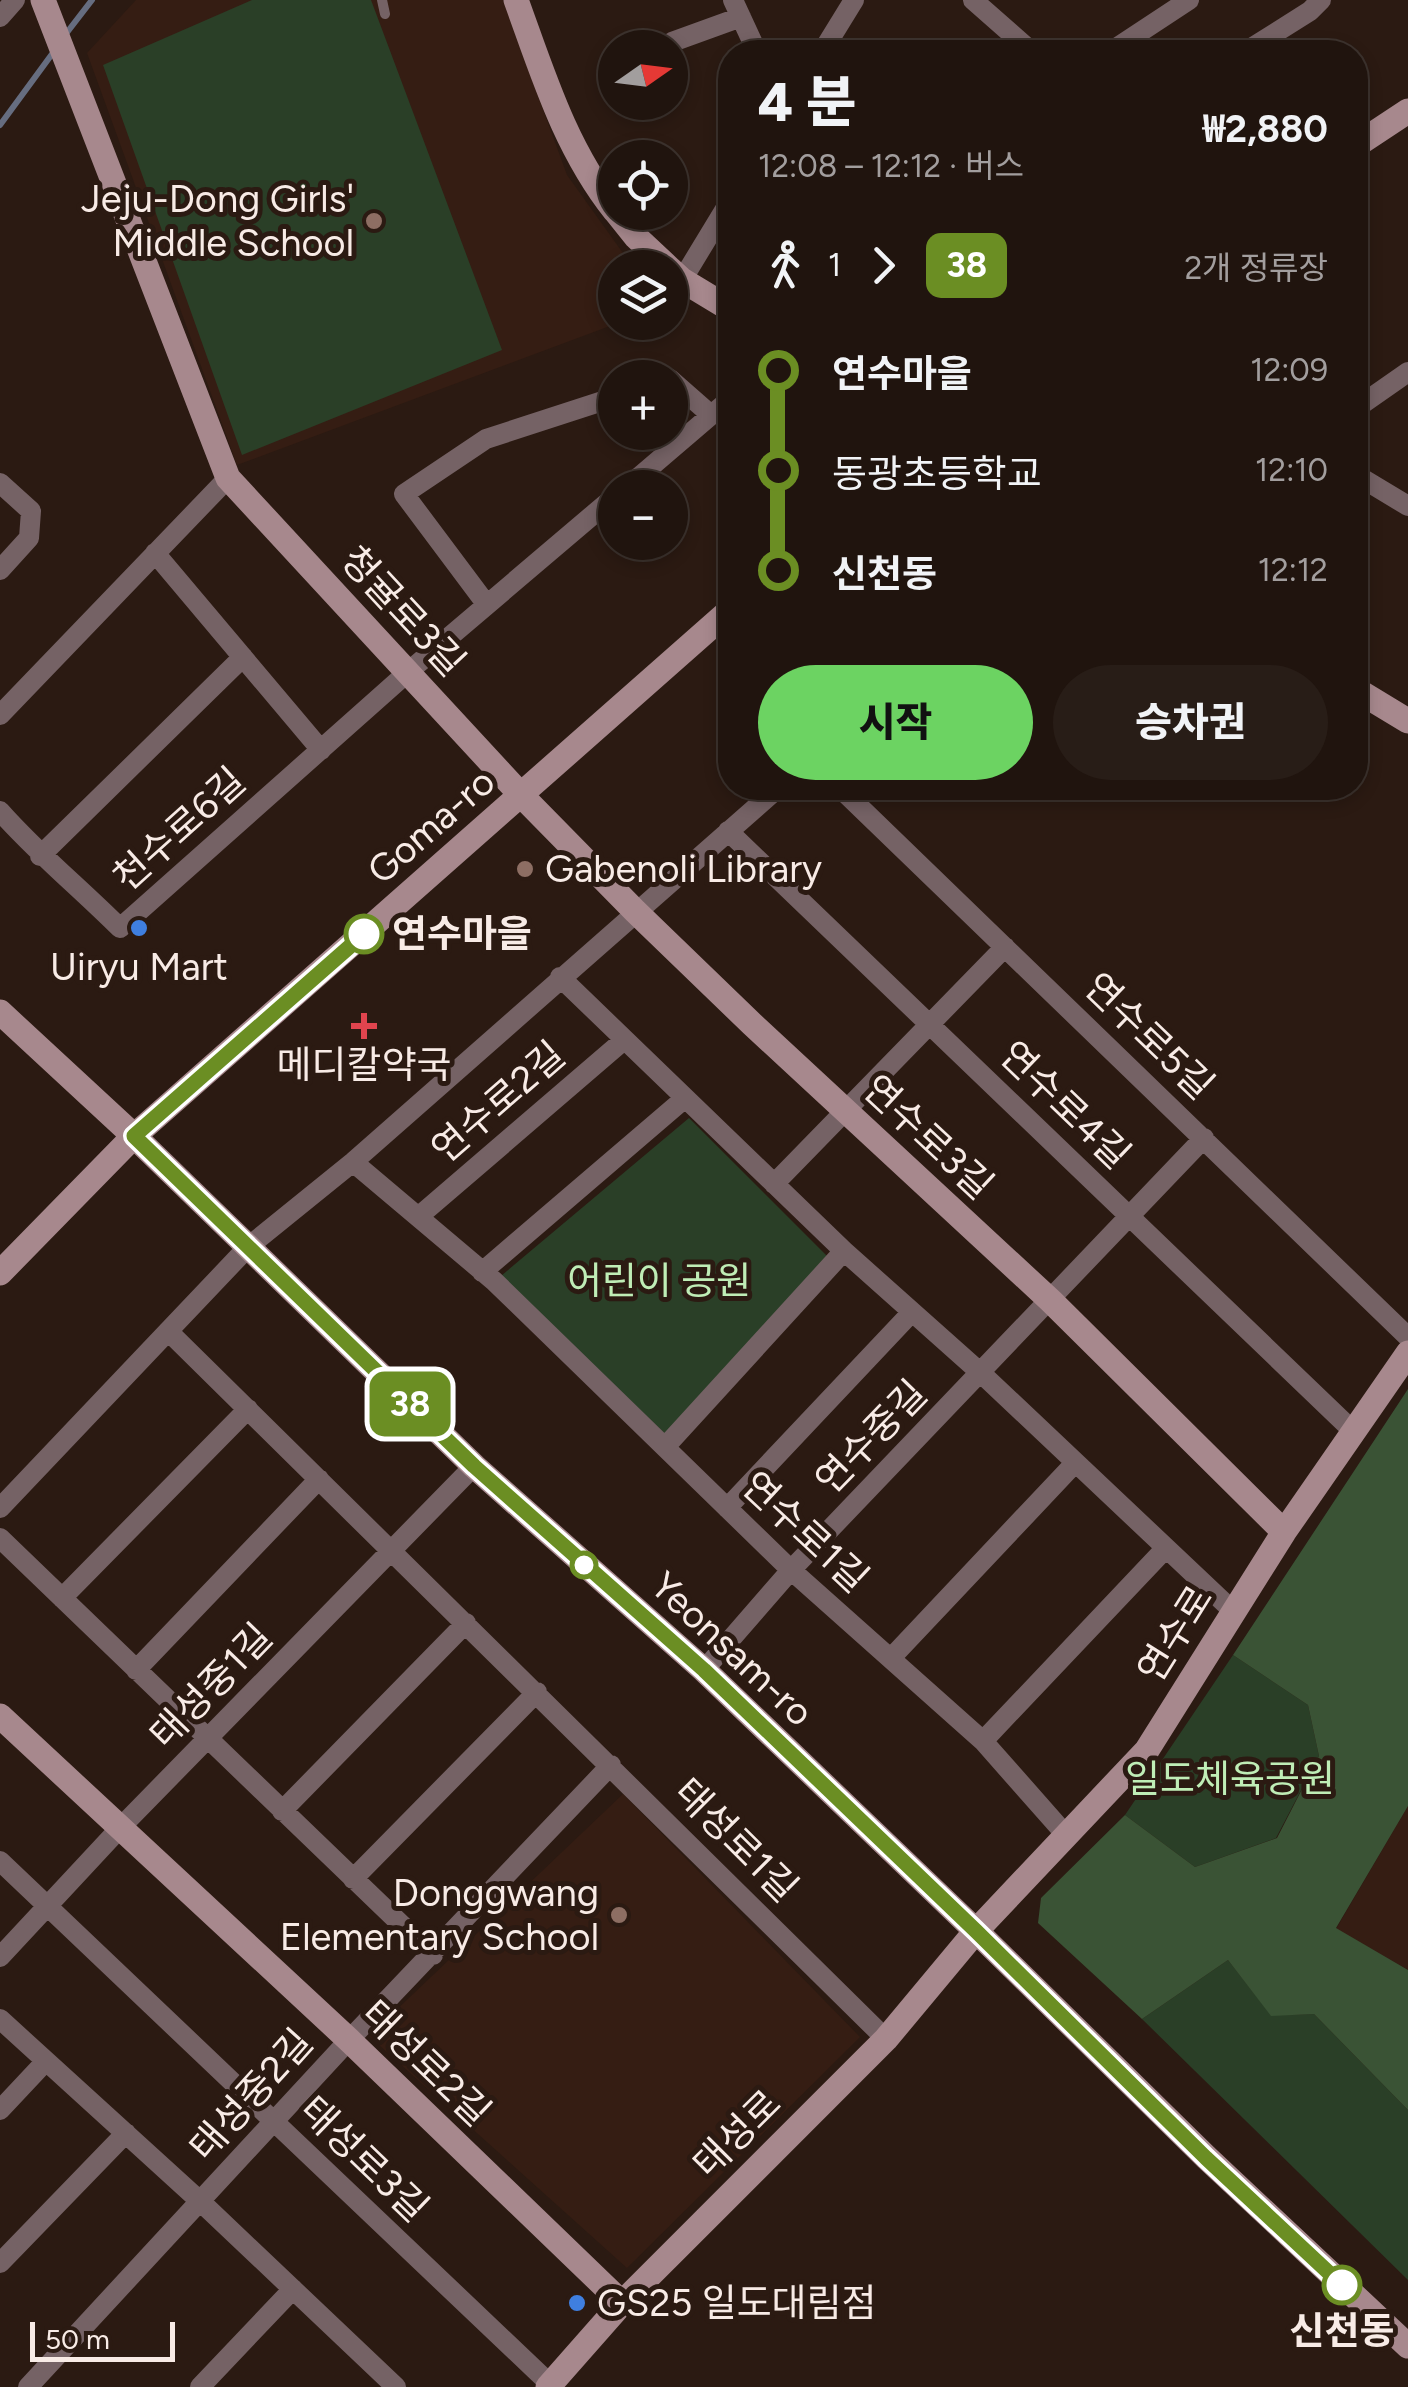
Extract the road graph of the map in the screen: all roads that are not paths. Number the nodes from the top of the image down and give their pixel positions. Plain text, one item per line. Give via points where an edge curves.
1 (15, 0) edge
2 (43, 0) edge
3 (382, 0) edge
4 (854, 0) edge
5 (973, 0) edge
6 (1189, 0) edge
7 (1321, 0) edge
8 (524, 2) edge
9 (737, 9) edge
10 (385, 14) dead end
11 (0, 17) edge
12 (688, 34) edge
13 (751, 40) edge
14 (829, 40) edge
15 (1018, 40) edge
16 (1128, 40) edge
17 (1264, 40) edge
18 (1408, 111) edge
19 (1368, 137) edge
20 (598, 190) edge
21 (718, 216) edge
22 (630, 230) edge
23 (650, 250) edge
24 (688, 253) edge
25 (688, 282) edge
26 (718, 301) edge
27 (1408, 372) edge
28 (688, 395) edge
29 (1368, 401) edge
30 (598, 403) edge
31 (718, 409) edge
32 (711, 415) junction
33 (647, 470) edge
34 (228, 478) junction
35 (1368, 482) edge
36 (0, 483) edge
37 (1408, 506) edge
38 (598, 510) edge
39 (156, 553) junction
40 (0, 570) edge
41 (487, 605) junction
42 (718, 621) edge
43 (242, 657) junction
44 (408, 672) junction
45 (1368, 696) edge
46 (0, 715) edge
47 (1408, 721) edge
48 (321, 750) junction
49 (522, 796) junction
50 (764, 800) edge
51 (852, 800) edge
52 (0, 811) edge
53 (728, 831) junction
54 (40, 856) junction
55 (636, 911) junction
56 (1005, 947) junction
57 (560, 977) junction
58 (0, 1012) edge
59 (930, 1025) junction
60 (624, 1040) junction
61 (684, 1099) junction
62 (846, 1112) junction
63 (134, 1136) junction
64 (1204, 1138) junction
65 (352, 1162) junction
66 (774, 1184) junction
67 (1131, 1216) junction
68 (418, 1217) junction
69 (248, 1248) junction
70 (844, 1251) junction
71 (482, 1272) junction
72 (0, 1273) edge
73 (1051, 1300) junction
74 (912, 1312) junction
75 (168, 1331) junction
76 (1408, 1336) edge
77 (1408, 1353) edge
78 (982, 1374) junction
79 (248, 1410) junction
80 (1352, 1430) junction
81 (665, 1448) junction
82 (1075, 1463) junction
83 (474, 1466) junction
84 (320, 1479) junction
85 (0, 1508) edge
86 (727, 1508) junction
87 (1284, 1532) junction
88 (0, 1538) edge
89 (1165, 1549) junction
90 (392, 1550) junction
91 (792, 1570) junction
92 (62, 1598) junction
93 (1233, 1611) junction
94 (466, 1623) junction
95 (890, 1658) junction
96 (136, 1670) junction
97 (704, 1670) junction
98 (537, 1692) junction
99 (0, 1716) edge
100 (207, 1740) junction
101 (982, 1741) junction
102 (611, 1765) junction
103 (282, 1811) junction
104 (120, 1828) junction
105 (1066, 1836) junction
106 (0, 1860) edge
107 (353, 1879) junction
108 (48, 1906) junction
109 (976, 1931) junction
110 (433, 1955) junction
111 (0, 1957) edge
112 (0, 2019) edge
113 (886, 2039) junction
114 (349, 2040) junction
115 (46, 2061) junction
116 (0, 2110) edge
117 (274, 2122) junction
118 (126, 2133) junction
119 (201, 2202) junction
120 (0, 2263) edge
121 (292, 2289) junction
122 (622, 2303) junction
123 (1408, 2346) edge
124 (384, 2383) edge
125 (549, 2386) edge
126 (28, 2387) edge
127 (200, 2387) edge

1 - 11 street
2 - 34 street, 청귤로3길
3 - 10 lane
4 - 14 street
5 - 15 street
6 - 16 street
7 - 17 street
8 - 20 street via 561,124
9 - 12 street
9 - 13 street
18 - 19 street
21 - 24 street
22 - 23 street
25 - 26 street
27 - 29 street
28 - 32 street
30 - 41 street via 486,439 404,494
31 - 32 street
32 - 33 street
34 - 39 street
34 - 44 street, 청귤로3길
35 - 37 street
36 - 40 street via 31,511 29,538
38 - 41 street, 천수로6길
39 - 43 street
39 - 46 street
41 - 44 street, 천수로6길
42 - 49 street, Goma-ro
43 - 48 street
43 - 54 street, 천수로6길
44 - 48 street, 천수로6길
44 - 49 street, 청귤로3길
45 - 47 street
48 - 54 street, 천수로6길 via 120,928
49 - 55 street, 연수로3길
49 - 63 street, Goma-ro
50 - 53 street
51 - 56 street, 연수로5길
52 - 54 street, 천수로6길
53 - 55 street
53 - 59 street, 연수로4길
55 - 57 street
55 - 62 street, 연수로3길
56 - 59 street
56 - 64 street, 연수로5길
57 - 60 street, 연수로2길
57 - 65 street
58 - 63 street, Yeonsam-ro
59 - 62 street
59 - 67 street, 연수로4길
60 - 61 street, 연수로2길
60 - 68 street, 연수로2길
61 - 66 street, 연수로2길
61 - 71 street
62 - 66 street
62 - 73 street, 연수로3길
63 - 69 street, Yeonsam-ro
63 - 72 street, Goma-ro
64 - 67 street, 연수중길
64 - 76 street, 연수로5길
65 - 68 street, 연수로1길
65 - 69 street
66 - 70 street, 연수로2길
67 - 73 street, 연수중길
67 - 80 street, 연수로4길
68 - 71 street, 연수로1길
69 - 75 street
69 - 83 street, Yeonsam-ro
70 - 74 street, 연수로2길
70 - 81 street
71 - 81 street, 연수로1길
73 - 78 street, 연수중길
73 - 87 street, 연수로3길
74 - 78 street, 연수로2길
74 - 86 street
75 - 79 street, 태성로1길
75 - 85 street
77 - 80 street, 연수로
78 - 82 street, 연수로2길
78 - 91 street, 연수중길
79 - 84 street, 태성로1길
79 - 92 street
80 - 87 street, 연수로
81 - 86 street, 연수로1길
82 - 89 street, 연수로2길
82 - 95 street
83 - 90 street, 태성중1길
83 - 97 street, Yeonsam-ro
84 - 90 street, 태성로1길
84 - 96 street
86 - 91 street, 연수로1길
87 - 93 street, 연수로
88 - 92 street
89 - 93 street, 연수로2길
89 - 101 street
90 - 94 street, 태성로1길
90 - 100 street, 태성중1길
91 - 95 street, 연수로1길
91 - 97 street, 연수중길
92 - 96 street
93 - 105 street, 연수로 via 1146,1750
94 - 98 street, 태성로1길
94 - 103 street
95 - 101 street, 연수로1길
96 - 100 street
97 - 109 street, Yeonsam-ro
98 - 102 street, 태성로1길
98 - 107 street
99 - 104 street, 태성로2길
100 - 103 street
100 - 104 street, 태성중1길
101 - 105 street, 연수로1길
102 - 110 street, 태성중2길
102 - 113 street, 태성로1길
103 - 107 street
104 - 108 street, 태성중1길
104 - 114 street, 태성로2길
105 - 109 street, 연수로
106 - 108 street, 태성로3길
107 - 110 street
108 - 111 street, 태성중1길
108 - 117 street, 태성로3길
109 - 113 street, 태성로
109 - 123 street, Yeonsam-ro
110 - 114 street, 태성중2길
112 - 115 street
113 - 122 street, 태성로
114 - 117 street, 태성중2길
114 - 122 street, 태성로2길
115 - 116 street
115 - 118 street
117 - 119 street, 태성중2길
117 - 125 street, 태성로3길
118 - 119 street
118 - 120 street
119 - 121 street
119 - 126 street, 태성중2길
121 - 124 street
121 - 127 street
122 - 125 street, 태성로

